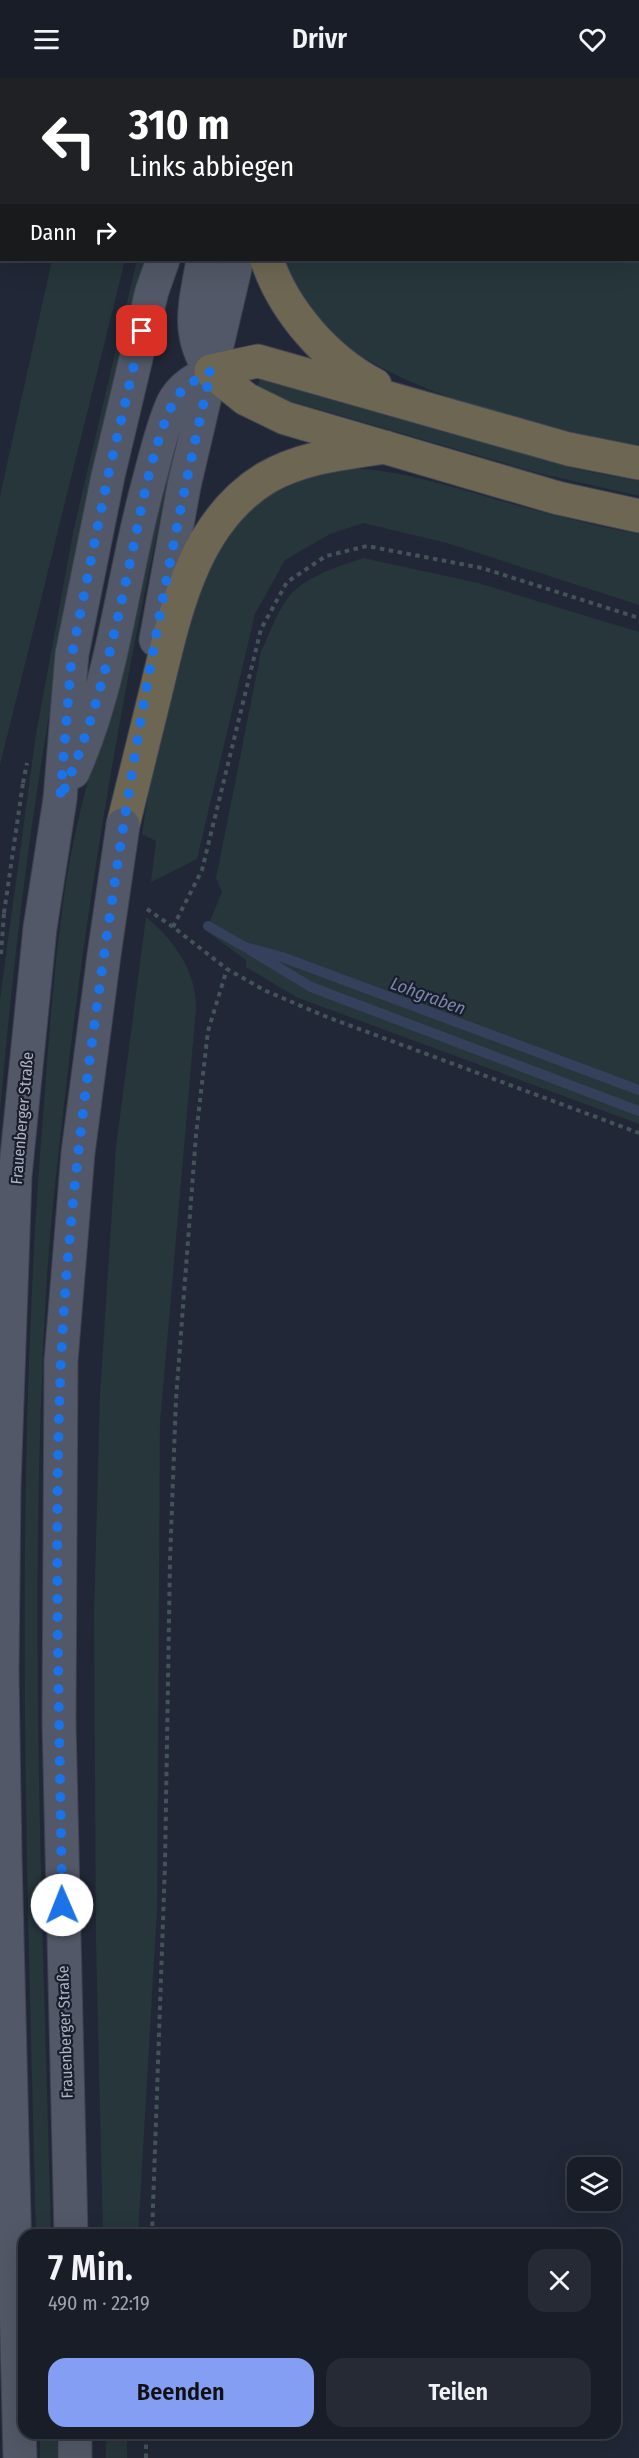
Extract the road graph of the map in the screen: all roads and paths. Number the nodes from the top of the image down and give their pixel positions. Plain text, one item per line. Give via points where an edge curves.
1 (163, 261) edge
2 (203, 261) edge
3 (237, 261) edge
4 (267, 261) edge
5 (211, 371) junction
6 (411, 404) junction
7 (385, 447) junction
8 (639, 462) edge
9 (639, 516) edge
10 (639, 618) edge
11 (23, 783) dead end
12 (60, 799) junction
13 (123, 825) junction
14 (147, 909) dead end
15 (173, 927) junction
16 (0, 961) edge
17 (227, 969) junction
18 (639, 1133) edge
19 (70, 2229) edge
20 (152, 2229) edge
21 (18, 2376) edge
22 (20, 2439) edge
23 (75, 2439) edge
24 (146, 2439) edge
25 (20, 2458) edge
26 (75, 2458) edge
27 (146, 2458) edge

1 - 12 main road, Frauenberger Straße via 108,476 72,654
2 - 5 main road via 193,330 199,353
3 - 5 main road, Frauenberger Straße
4 - 6 highway via 297,316 319,340 365,380
5 - 6 highway via 258,361
5 - 7 highway via 246,399 285,418
5 - 12 main road via 187,385 174,402 159,443 141,508 108,667 81,753
5 - 13 main road, Frauenberger Straße via 184,486
6 - 8 highway via 568,449
7 - 9 highway via 558,498
7 - 13 highway via 342,453 287,468 245,492 217,523 201,549 173,621
10 - 15 path via 482,568 367,546 326,556 287,582 261,629 202,870
11 - 16 path, bridge
12 - 21 main road, Frauenberger Straße, bridge via 40,928 15,1176 4,1486 2,1673
13 - 19 main road, Frauenberger Straße, bridge via 78,1153 61,1361 59,1722
14 - 15 path
15 - 17 path
17 - 18 path via 327,1017
17 - 20 path via 208,1031 176,1399
22 - 25 main road, Frauenberger Straße, bridge
23 - 26 main road
24 - 27 path

